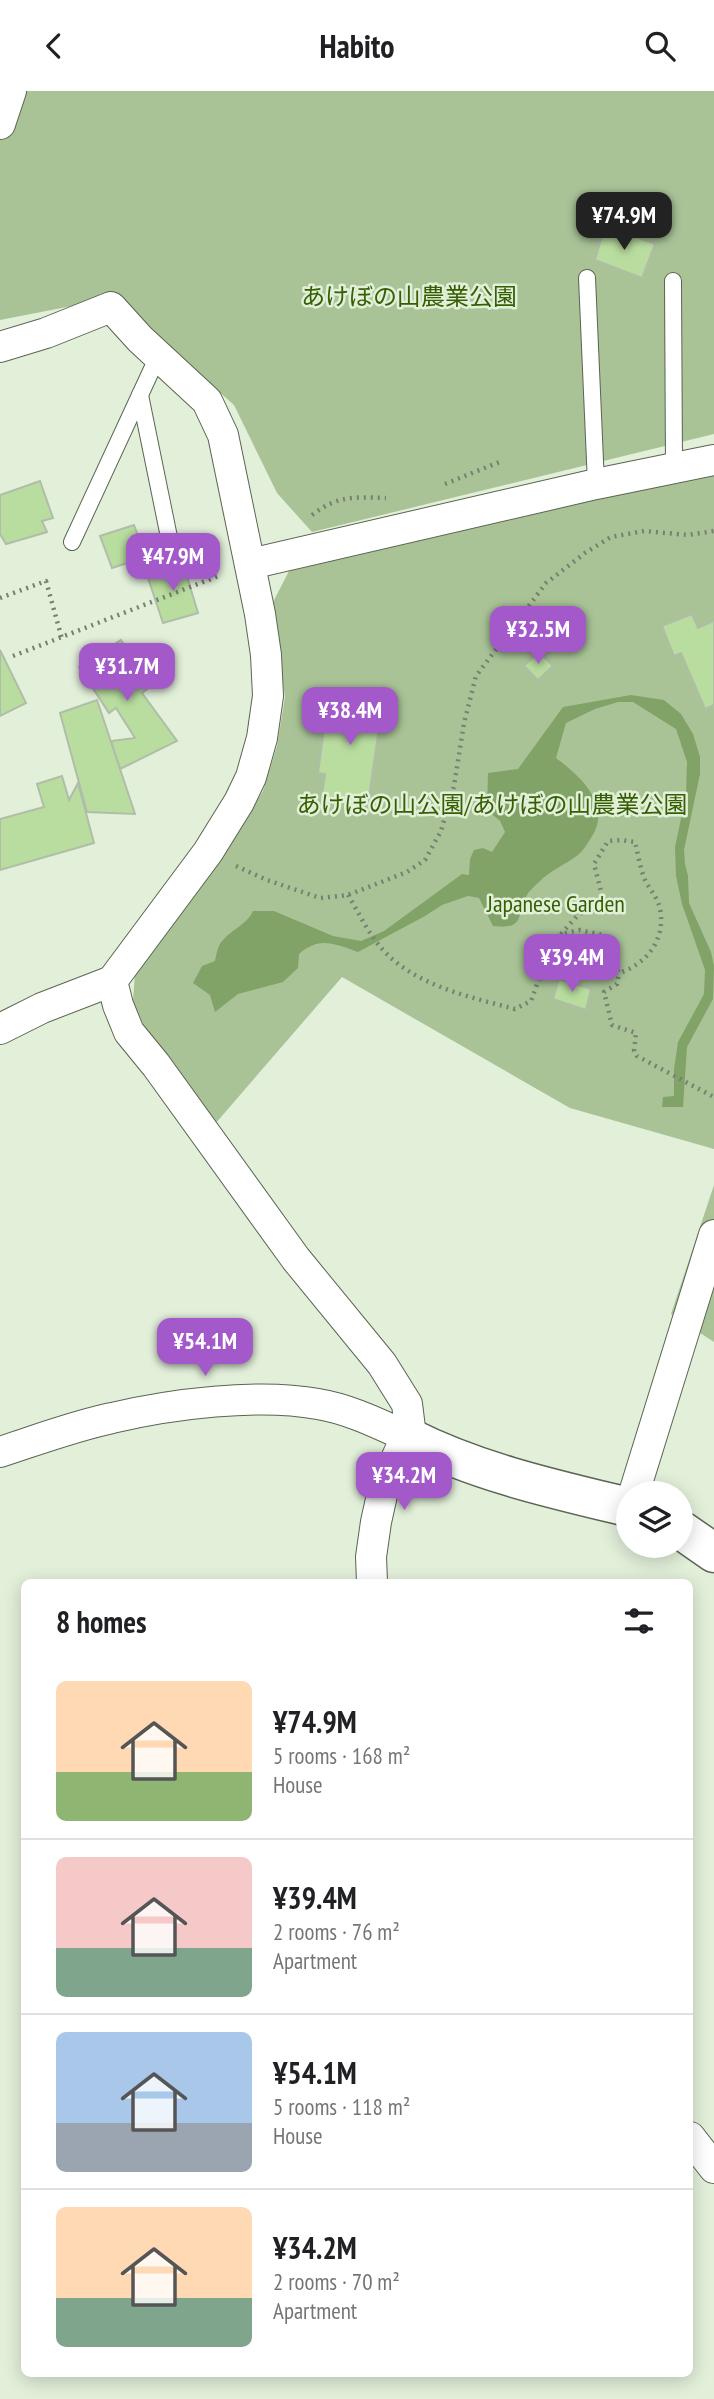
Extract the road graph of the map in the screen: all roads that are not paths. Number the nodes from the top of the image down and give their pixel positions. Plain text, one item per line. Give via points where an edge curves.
1 (11, 91) edge
2 (0, 124) edge
3 (587, 278) dead end
4 (673, 281) dead end
5 (0, 347) edge
6 (158, 356) junction
7 (140, 395) junction
8 (714, 460) edge
9 (674, 467) junction
10 (596, 484) junction
11 (72, 542) dead end
12 (170, 542) dead end
13 (250, 564) junction
14 (112, 981) junction
15 (0, 1029) edge
16 (714, 1235) edge
17 (408, 1437) junction
18 (0, 1452) edge
19 (638, 1481) edge
20 (616, 1504) edge
21 (693, 1538) edge
22 (714, 1553) edge
23 (372, 1579) edge
24 (693, 2141) edge
25 (714, 2168) edge

1 - 2 street
3 - 10 lane
4 - 9 lane
5 - 6 street via 111,307
6 - 7 lane
6 - 13 street via 207,401 223,435
7 - 11 lane
7 - 12 lane
8 - 9 street
9 - 10 street
10 - 13 street
13 - 14 street via 266,655 268,696 251,776 208,852
14 - 15 street
14 - 17 street via 129,1032 296,1259 401,1391 410,1417
16 - 19 street
17 - 18 street via 318,1404 261,1399 111,1418
17 - 20 street via 485,1469
17 - 23 street via 384,1486 371,1557
21 - 22 street
24 - 25 street

